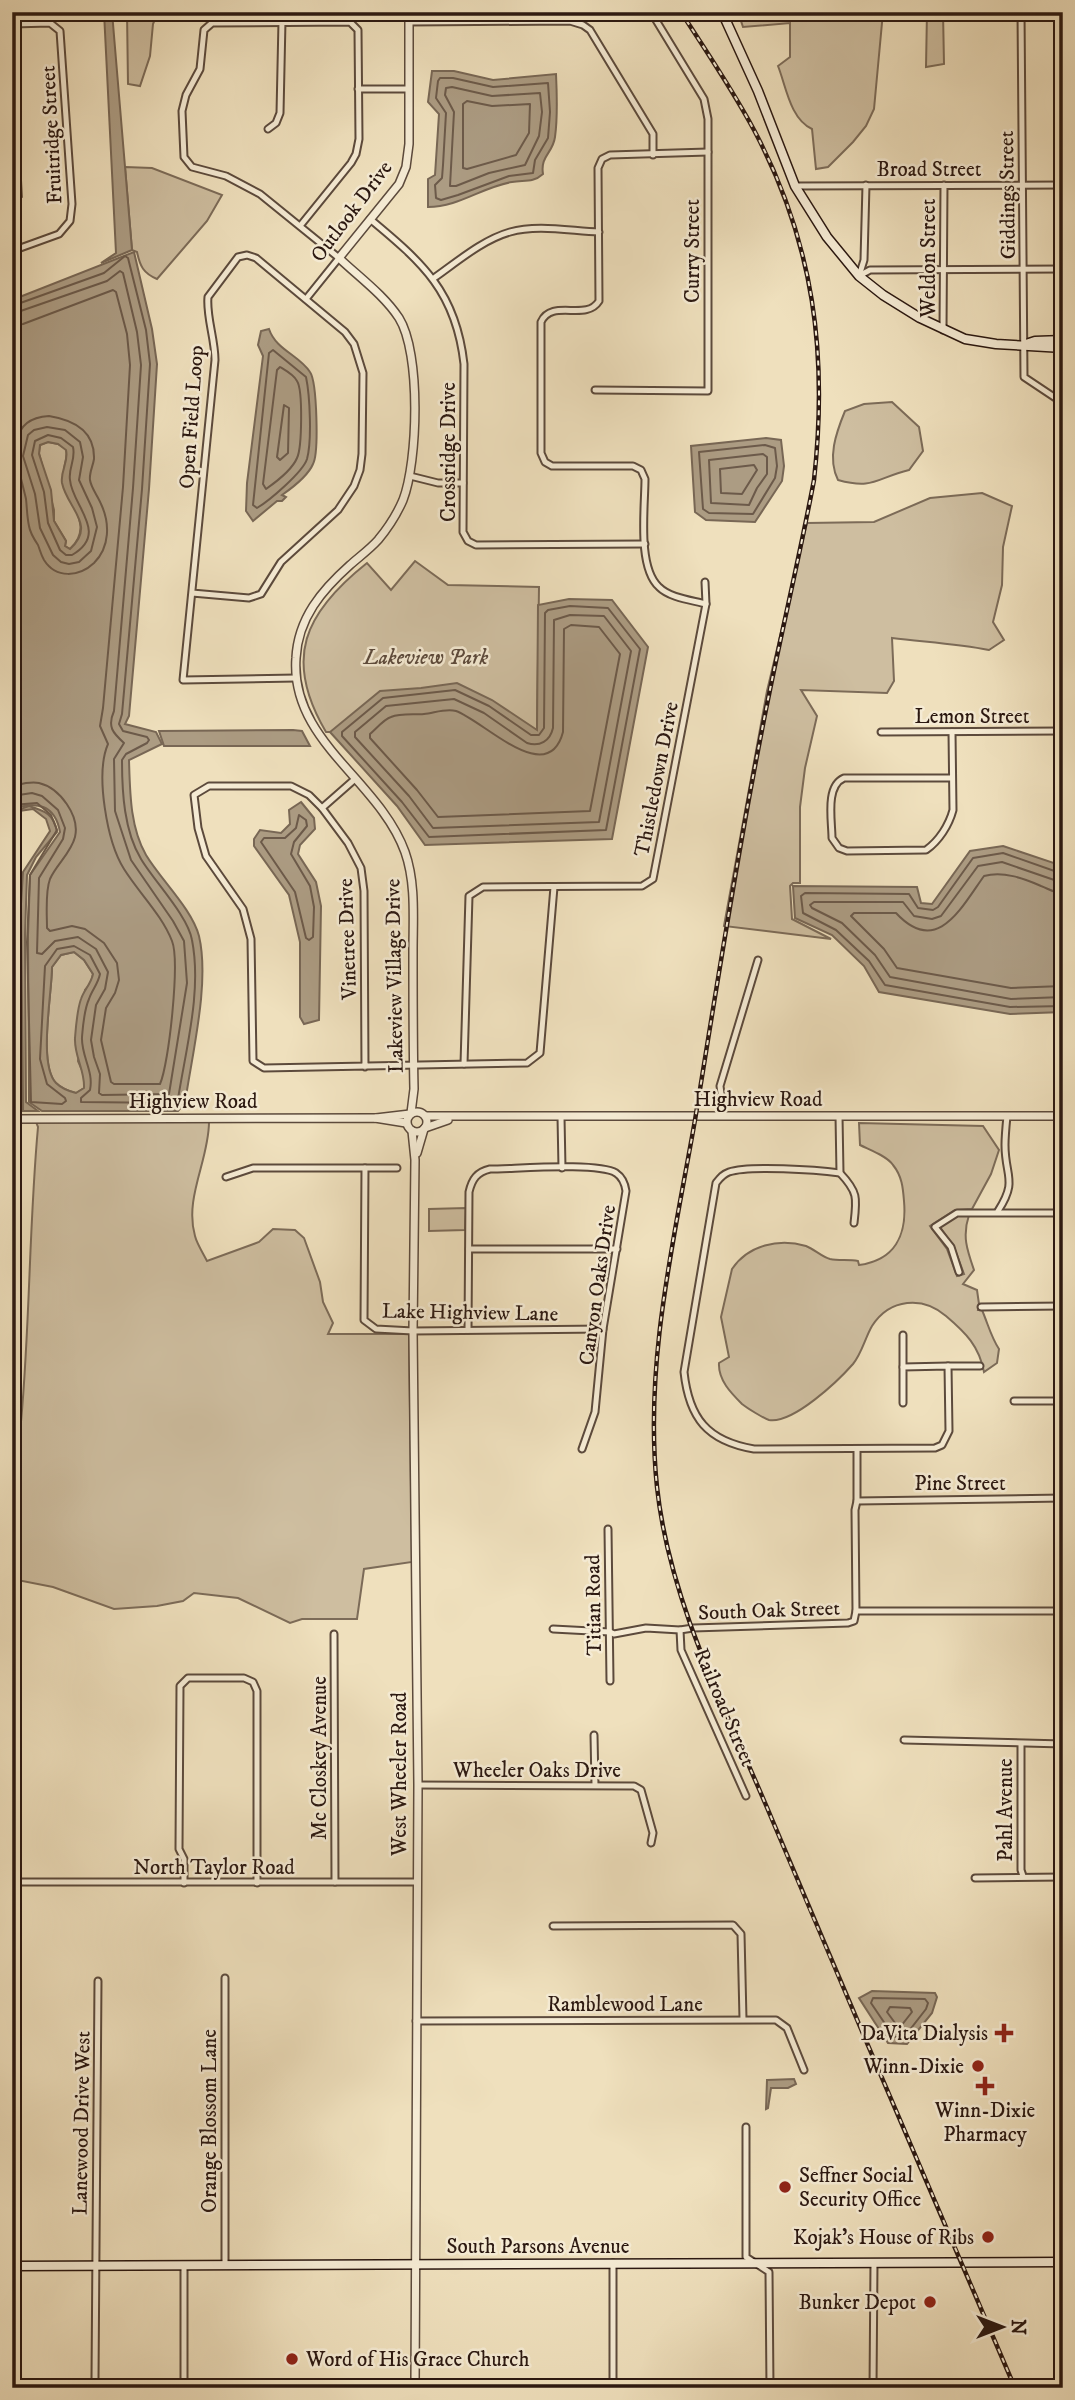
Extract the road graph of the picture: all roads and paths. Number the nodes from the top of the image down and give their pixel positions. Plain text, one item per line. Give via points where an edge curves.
1 (409, 12) edge
2 (651, 12) edge
3 (722, 12) edge
4 (1021, 12) edge
5 (282, 21) junction
6 (408, 22) junction
7 (12, 23) edge
8 (358, 89) junction
9 (409, 89) junction
10 (268, 129) dead end
11 (708, 152) junction
12 (653, 155) junction
13 (866, 185) junction
14 (944, 185) junction
15 (1022, 185) junction
16 (1063, 185) edge
17 (794, 186) junction
18 (370, 219) junction
19 (300, 226) junction
20 (599, 232) junction
21 (12, 251) edge
22 (339, 258) junction
23 (944, 269) junction
24 (1024, 269) junction
25 (1063, 269) edge
26 (859, 276) junction
27 (434, 278) junction
28 (306, 299) junction
29 (943, 330) junction
30 (1063, 340) edge
31 (1023, 345) junction
32 (1063, 348) edge
33 (595, 390) dead end
34 (1063, 402) edge
35 (410, 476) junction
36 (463, 483) junction
37 (645, 544) junction
38 (705, 582) dead end
39 (192, 593) junction
40 (706, 604) junction
41 (296, 678) junction
42 (881, 732) dead end
43 (952, 732) junction
44 (1063, 732) edge
45 (952, 778) junction
46 (355, 779) junction
47 (322, 808) junction
48 (554, 887) junction
49 (758, 960) dead end
50 (464, 1064) junction
51 (414, 1065) junction
52 (365, 1067) junction
53 (414, 1089) junction
54 (411, 1113) junction
55 (424, 1115) junction
56 (724, 1116) junction
57 (839, 1116) junction
58 (1007, 1116) junction
59 (1063, 1116) edge
60 (561, 1117) junction
61 (375, 1118) junction
62 (454, 1118) junction
63 (12, 1119) edge
64 (406, 1123) junction
65 (425, 1128) junction
66 (412, 1131) junction
67 (415, 1160) junction
68 (365, 1168) junction
69 (397, 1168) dead end
70 (562, 1168) junction
71 (840, 1173) junction
72 (226, 1177) dead end
73 (998, 1211) junction
74 (1063, 1213) edge
75 (854, 1223) dead end
76 (617, 1249) junction
77 (469, 1250) junction
78 (959, 1272) dead end
79 (1063, 1306) edge
80 (981, 1307) dead end
81 (603, 1329) junction
82 (413, 1331) junction
83 (468, 1331) junction
84 (903, 1335) dead end
85 (948, 1366) junction
86 (980, 1366) dead end
87 (903, 1367) junction
88 (1014, 1401) dead end
89 (1063, 1401) edge
90 (903, 1403) dead end
91 (857, 1449) junction
92 (582, 1450) dead end
93 (1063, 1498) edge
94 (857, 1501) junction
95 (608, 1530) dead end
96 (856, 1611) junction
97 (1063, 1611) edge
98 (553, 1629) dead end
99 (680, 1630) junction
100 (610, 1632) junction
101 (334, 1634) dead end
102 (610, 1681) dead end
103 (594, 1735) dead end
104 (904, 1740) dead end
105 (1021, 1744) junction
106 (1063, 1744) edge
107 (418, 1785) junction
108 (594, 1785) junction
109 (746, 1796) dead end
110 (651, 1843) dead end
111 (1023, 1876) junction
112 (1063, 1877) edge
113 (975, 1878) dead end
114 (12, 1882) edge
115 (184, 1882) junction
116 (335, 1882) junction
117 (417, 1882) junction
118 (257, 1883) junction
119 (553, 1926) dead end
120 (225, 1978) dead end
121 (98, 1981) dead end
122 (743, 2019) junction
123 (416, 2021) junction
124 (804, 2070) dead end
125 (747, 2127) dead end
126 (1063, 2262) edge
127 (414, 2263) junction
128 (613, 2263) junction
129 (874, 2263) junction
130 (225, 2264) junction
131 (759, 2264) junction
132 (95, 2265) junction
133 (184, 2265) junction
134 (12, 2266) edge
135 (92, 2388) edge
136 (184, 2388) edge
137 (415, 2388) edge
138 (613, 2388) edge
139 (770, 2388) edge
140 (873, 2388) edge

1 - 6 street, Outlook Drive
2 - 11 street, Curry Street via 704,99
3 - 17 main road
4 - 15 street, Giddings Street
5 - 8 street, Lakeview Village Drive via 350,22 358,30
5 - 10 street via 280,113
5 - 19 street, Lakeview Village Drive via 212,23 204,30 200,69 182,111 184,157 192,166 226,176 260,194
6 - 9 street, Outlook Drive
6 - 12 street via 570,21 583,25 653,134
7 - 21 street, Fruitridge Street via 50,23 60,31 72,204 70,221 59,234
8 - 9 street
8 - 19 street, Lakeview Village Drive via 356,154
9 - 18 street, Outlook Drive via 406,167 399,184
11 - 12 street
11 - 33 street, Curry Street via 708,391
12 - 20 street via 602,159 598,169
13 - 14 street, Broad Street
13 - 17 street, Broad Street
13 - 26 street via 864,260
14 - 15 street, Broad Street
14 - 23 street, Weldon Street
15 - 16 street, Broad Street
15 - 24 street, Giddings Street
17 - 26 main road
18 - 22 street, Outlook Drive
18 - 27 street, Crossridge Drive
19 - 22 street, Lakeview Village Drive
20 - 27 street via 508,232
20 - 37 street via 596,307 552,311 541,322 541,453 552,466 633,466 641,470 645,479
22 - 28 street, Outlook Drive
22 - 35 street, Lakeview Village Drive via 383,299 408,339 413,373
23 - 24 street
23 - 26 street via 870,270
23 - 29 street, Weldon Street
24 - 25 street
24 - 31 street, Giddings Street
26 - 29 main road
27 - 36 street, Crossridge Drive via 461,339
28 - 39 street, Open Field Loop via 345,332 359,356 362,454 354,486 338,510 281,562 261,594 249,598
28 - 39 street, Open Field Loop via 247,255 238,257 208,297 215,360
29 - 31 main road via 978,342
30 - 31 main road
31 - 32 main road
31 - 34 street, Giddings Street via 1024,377
35 - 36 street via 438,484
35 - 41 street, Lakeview Village Drive via 392,521 376,543 314,603 298,638
36 - 37 street, Crossridge Drive via 463,532 476,545
37 - 40 street via 646,562 659,587 668,594
38 - 40 street, Thistledown Drive
39 - 41 street, Open Field Loop via 183,680
40 - 48 street, Thistledown Drive via 653,879 642,886
41 - 46 street, Lakeview Village Drive via 311,724
42 - 43 street, Lemon Street
43 - 44 street, Lemon Street
43 - 45 street
45 - 45 street via 951,818 926,850 847,851 835,844 833,790 838,780
46 - 47 street
46 - 51 street, Lakeview Village Drive via 387,818 406,853 413,901
47 - 52 street, Vinetree Drive via 361,868
47 - 52 street, Vinetree Drive via 291,786 209,786 194,795 206,856 243,909 251,939 253,1061 264,1068
48 - 50 street, Vinetree Drive via 540,1053 527,1063
48 - 50 street, Thistledown Drive via 482,887 469,896
49 - 56 street via 720,1086
50 - 51 street, Vinetree Drive
51 - 52 street, Vinetree Drive
51 - 53 street, Lakeview Village Drive
53 - 54 street, Lakeview Village Drive
53 - 55 street, Lakeview Village Drive
54 - 55 street
54 - 61 street, Highview Road
54 - 64 street
55 - 62 street, Highview Road
55 - 65 street
56 - 57 street, Highview Road
56 - 60 street, Highview Road
57 - 58 street, Highview Road
57 - 71 street
58 - 59 street, Highview Road
58 - 73 street via 1010,1184
60 - 62 street, Highview Road
60 - 70 street
61 - 63 street, Highview Road
61 - 64 street, Highview Road
62 - 65 street, Highview Road
64 - 66 street
65 - 66 street
65 - 67 street, West Wheeler Road
66 - 67 street, West Wheeler Road
67 - 82 street, West Wheeler Road
68 - 69 street
68 - 72 street via 253,1168
68 - 82 street, Lake Highview Lane via 364,1320 376,1329
70 - 76 street, Canyon Oaks Drive via 607,1169 622,1179 626,1191
70 - 77 street, Canyon Oaks Drive via 478,1173 469,1192
71 - 75 street via 853,1186 857,1203
71 - 91 street via 747,1170 730,1172 716,1183 684,1372 694,1414 719,1439 754,1449
73 - 74 street
73 - 78 street via 957,1213 935,1227 951,1247
76 - 77 street
76 - 81 street, Canyon Oaks Drive
77 - 83 street, Canyon Oaks Drive
79 - 80 street
81 - 83 street, Lake Highview Lane
81 - 92 street, Canyon Oaks Drive via 595,1412
82 - 83 street, Lake Highview Lane
82 - 107 street, West Wheeler Road
84 - 87 street
85 - 86 street
85 - 87 street
85 - 91 street via 949,1431 942,1444 935,1448
87 - 90 street
88 - 89 street
91 - 94 street
93 - 94 street, Pine Street
94 - 96 street
95 - 100 street, Titian Road
96 - 97 street, South Oak Street
96 - 99 street, South Oak Street via 854,1621 848,1623
98 - 100 street, South Oak Street
99 - 100 street, South Oak Street
99 - 109 street, Railroad Street via 681,1650
100 - 102 street, Titian Road
101 - 116 street, Mc Closkey Avenue
103 - 108 street
104 - 105 street
105 - 106 street
105 - 111 street, Pahl Avenue
107 - 108 street, Wheeler Oaks Drive
107 - 117 street, West Wheeler Road
108 - 110 street, Wheeler Oaks Drive via 641,1790 653,1833
111 - 112 street
111 - 113 street
114 - 115 street, North Taylor Road
115 - 118 street, North Taylor Road
115 - 118 street via 179,1849 180,1686 188,1678 231,1678 249,1679 257,1691
116 - 117 street, North Taylor Road
116 - 118 street, North Taylor Road
117 - 123 street, West Wheeler Road
119 - 122 street via 733,1925 741,1934
120 - 130 street, Orange Blossom Lane
121 - 132 street, Lanewood Drive West
122 - 123 street, Ramblewood Lane
122 - 124 street, Ramblewood Lane via 776,2020 788,2028
123 - 127 street, West Wheeler Road
125 - 131 street via 746,2257
126 - 129 main road, South Parsons Avenue
127 - 128 main road, South Parsons Avenue
127 - 130 main road, South Parsons Avenue
127 - 137 street, West Wheeler Road
128 - 131 main road, South Parsons Avenue
128 - 138 street
129 - 131 main road, South Parsons Avenue
129 - 140 street
130 - 133 main road, South Parsons Avenue
131 - 139 street via 769,2272
132 - 133 main road, South Parsons Avenue
132 - 134 main road, South Parsons Avenue
132 - 135 street, Lanewood Drive West
133 - 136 street

